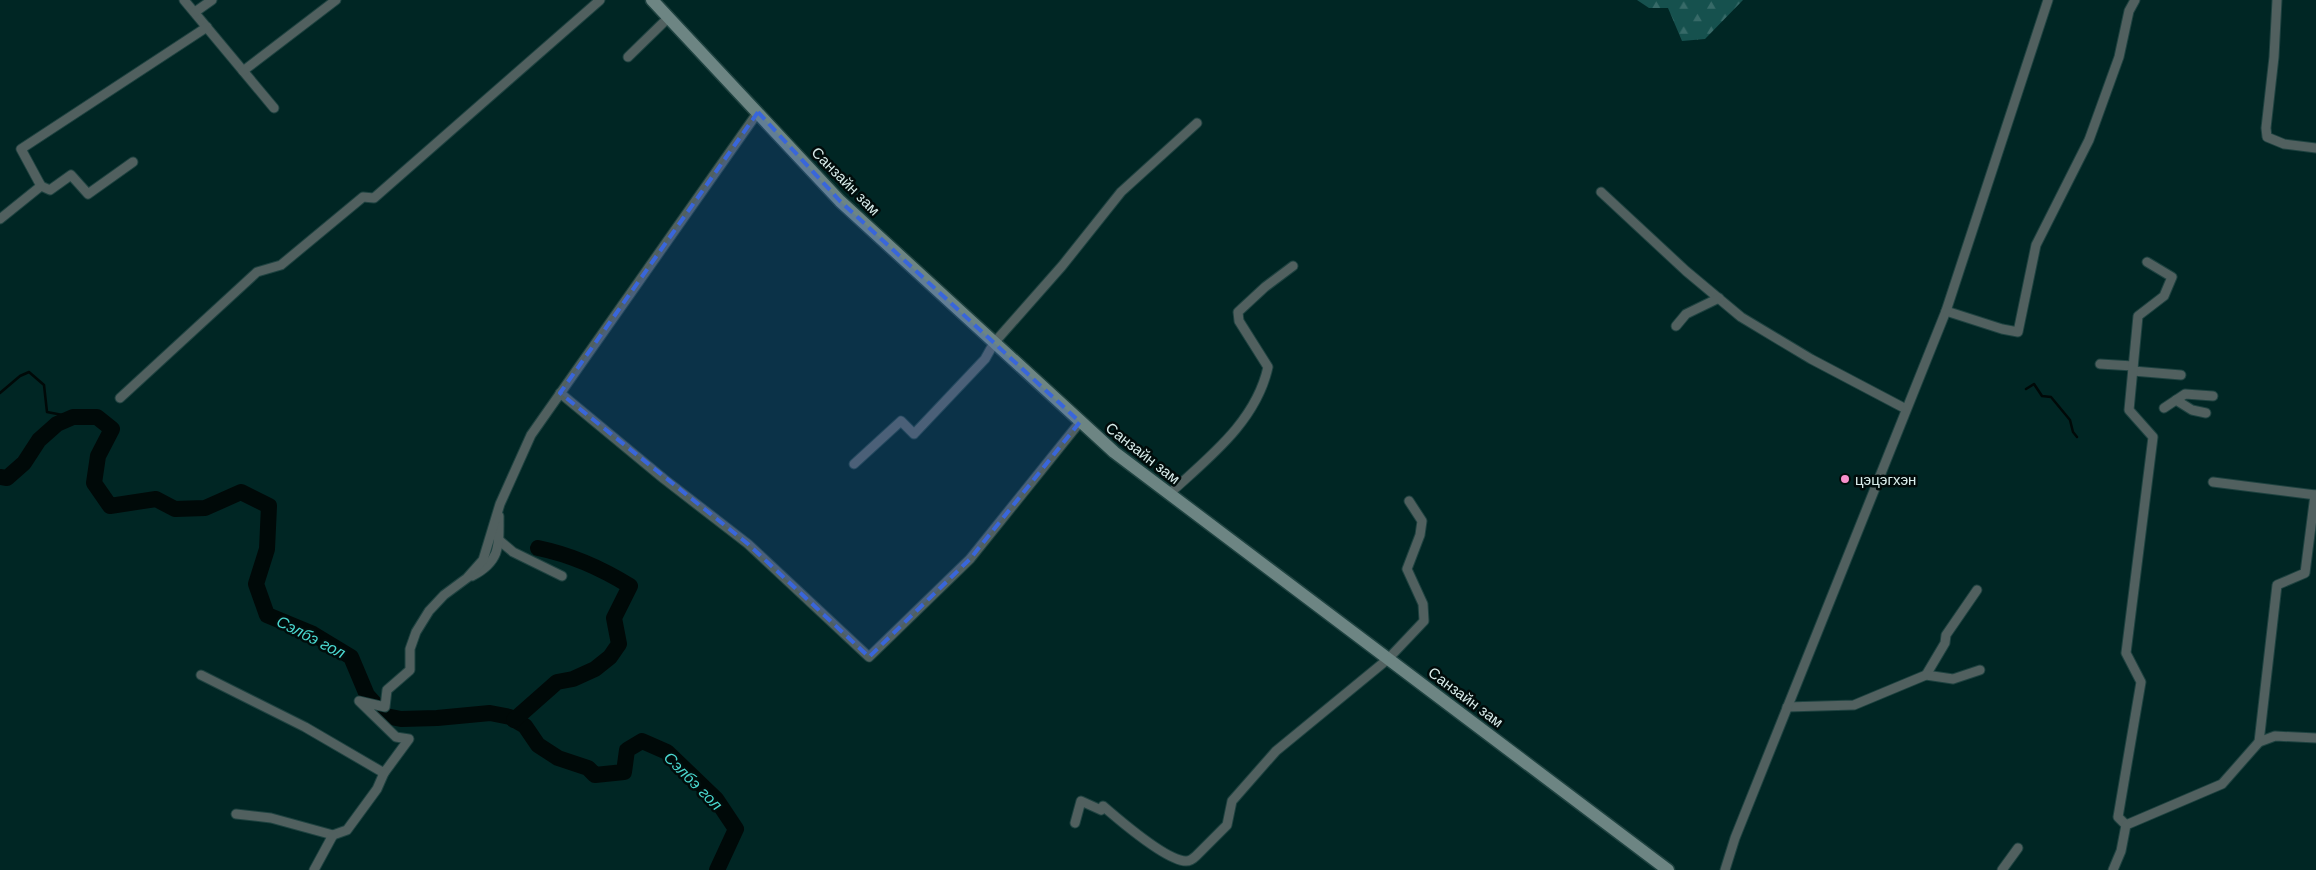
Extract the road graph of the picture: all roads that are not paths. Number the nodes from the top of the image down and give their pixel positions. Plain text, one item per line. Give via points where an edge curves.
1 (184, 0) edge
2 (212, 0) edge
3 (336, 0) edge
4 (600, 0) edge
5 (652, 0) edge
6 (2048, 0) edge
7 (2135, 0) edge
8 (2277, 0) edge
9 (194, 12) junction
10 (668, 18) junction
11 (206, 27) junction
12 (628, 57) dead end
13 (243, 71) junction
14 (274, 108) dead end
15 (758, 112) junction
16 (1197, 123) dead end
17 (2316, 148) edge
18 (133, 162) dead end
19 (41, 186) junction
20 (1602, 192) dead end
21 (0, 219) edge
22 (2147, 262) dead end
23 (1293, 266) dead end
24 (1719, 298) junction
25 (1946, 311) junction
26 (1676, 326) dead end
27 (994, 343) junction
28 (2100, 364) dead end
29 (2133, 369) junction
30 (2180, 375) dead end
31 (560, 393) junction
32 (2213, 396) dead end
33 (120, 398) dead end
34 (2176, 400) junction
35 (2164, 408) dead end
36 (1906, 409) junction
37 (2206, 413) dead end
38 (1080, 422) junction
39 (854, 464) dead end
40 (2213, 482) dead end
41 (1169, 494) junction
42 (2316, 495) edge
43 (1409, 501) dead end
44 (500, 504) junction
45 (500, 541) junction
46 (562, 576) dead end
47 (467, 578) junction
48 (1977, 590) dead end
49 (1388, 659) junction
50 (1980, 670) dead end
51 (201, 674) dead end
52 (1926, 674) junction
53 (1787, 707) junction
54 (2316, 738) edge
55 (2259, 742) junction
56 (384, 773) junction
57 (236, 814) dead end
58 (1075, 823) dead end
59 (2126, 825) junction
60 (333, 835) junction
61 (2018, 848) dead end
62 (314, 870) edge
63 (1668, 870) edge
64 (1725, 870) edge
65 (2002, 870) edge
66 (2113, 870) edge

1 - 9 street
2 - 9 street
3 - 13 street
4 - 33 street via 374,198 363,197 281,265 257,272
5 - 10 main road, Санзайн зам
6 - 25 street
7 - 25 street via 2129,11 2119,57 2089,140 2036,245 2018,332
8 - 17 street via 2267,137 2284,144
9 - 11 street
10 - 12 street
10 - 15 main road, Санзайн зам
11 - 13 street
11 - 19 street via 21,149
13 - 14 street
15 - 27 main road, Санзайн зам via 840,201
15 - 31 street
16 - 27 street via 1121,192
18 - 19 street via 88,194 71,175 50,190
19 - 21 street
20 - 24 street
22 - 29 street via 2172,277 2164,296 2138,316
23 - 41 street via 1238,312 1239,321 1268,367 1254,403 1232,435
24 - 26 street via 1686,314
24 - 36 street via 1741,317 1811,359
25 - 36 street
27 - 38 main road, Санзайн зам
27 - 39 street via 985,359 914,434 900,421
28 - 29 street
29 - 30 street
29 - 59 street via 2129,410 2153,437 2126,653 2141,682 2118,817
31 - 38 street via 748,544 869,658 970,559
31 - 44 street via 531,435
32 - 34 street via 2185,394
34 - 35 street
34 - 37 street via 2192,410
36 - 53 street
38 - 41 main road, Санзайн зам
40 - 42 street
41 - 49 main road, Санзайн зам
42 - 55 street via 2304,573 2277,585
43 - 49 street via 1422,521 1407,570 1423,604 1424,621
44 - 45 street
44 - 47 street via 483,560
45 - 46 street via 522,557
45 - 47 street via 491,561
47 - 56 street via 429,611 410,649 410,670 387,690 385,707 359,701 396,737 409,740
48 - 52 street via 1946,636 1946,643
49 - 58 street via 1276,750 1232,800 1227,825 1191,860 1184,861 1164,851 1103,806 1101,810 1081,801
49 - 63 main road, Санзайн зам
50 - 52 street via 1953,680
51 - 56 street via 305,727
52 - 53 street via 1854,705
53 - 64 street
54 - 55 street via 2275,736
55 - 59 street via 2222,784
56 - 60 street via 377,789 347,830
57 - 60 street via 271,818
59 - 66 street
60 - 62 street
61 - 65 street

